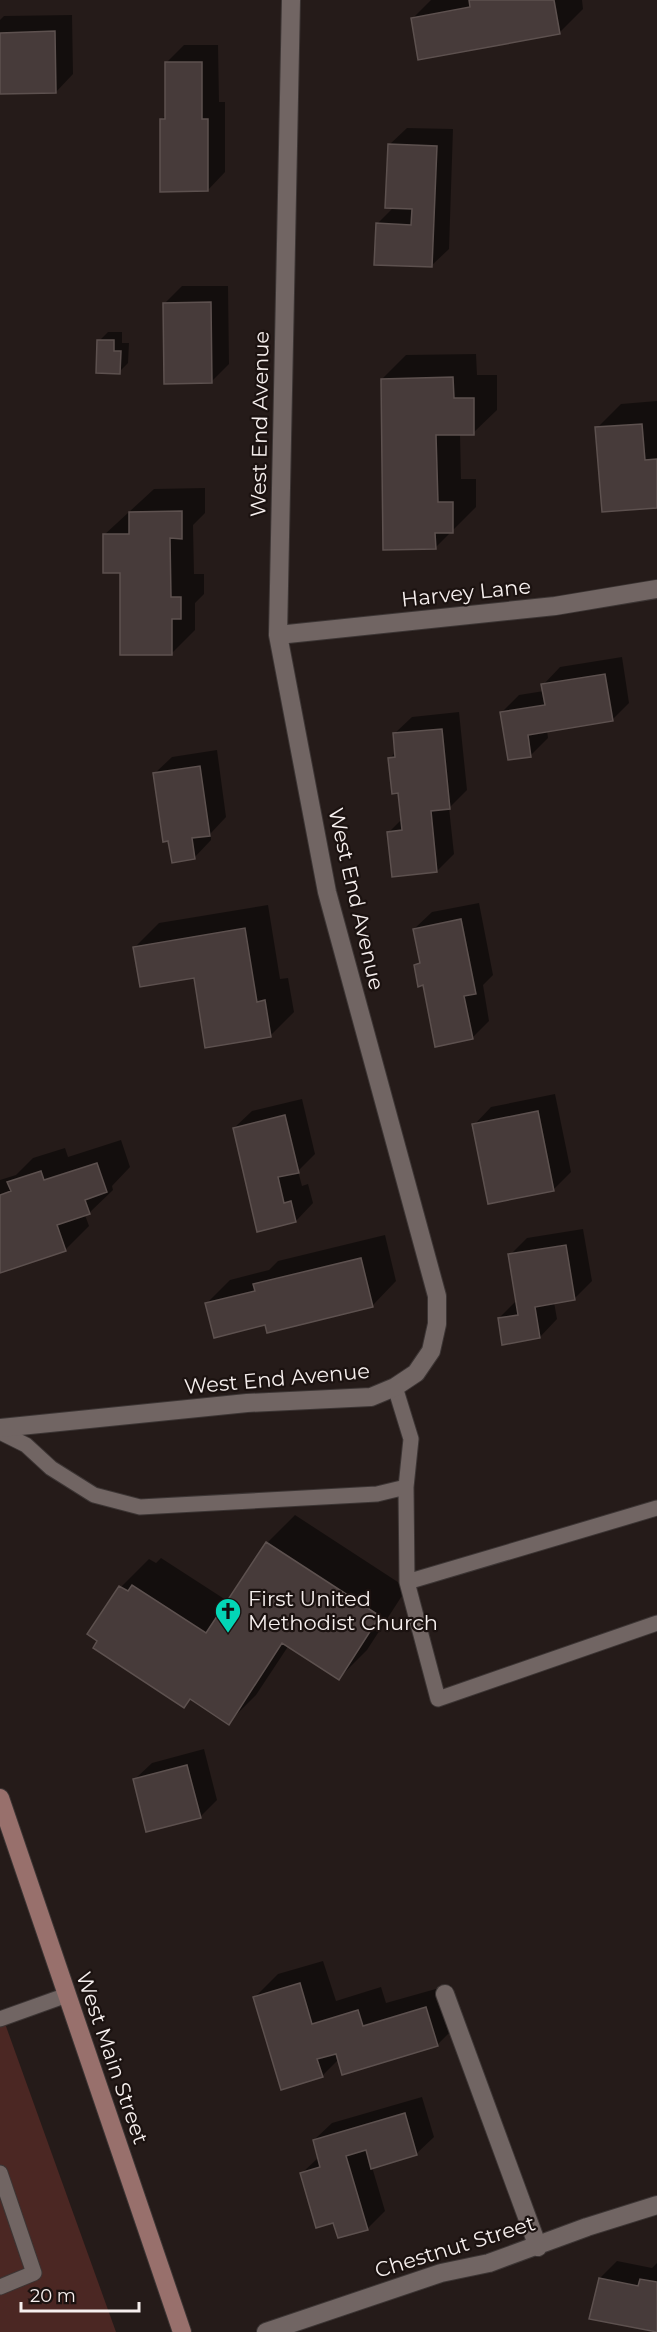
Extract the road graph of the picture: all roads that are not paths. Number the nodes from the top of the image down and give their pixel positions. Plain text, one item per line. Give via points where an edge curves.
1 (291, 0) edge
2 (657, 589) edge
3 (278, 635) junction
4 (395, 1387) junction
5 (0, 1430) edge
6 (406, 1487) junction
7 (657, 1508) edge
8 (407, 1582) junction
9 (657, 1623) edge
10 (0, 1798) edge
11 (445, 1994) dead end
12 (67, 1995) junction
13 (0, 2019) edge
14 (0, 2173) edge
15 (657, 2205) edge
16 (538, 2247) junction
17 (0, 2287) edge
18 (182, 2332) edge
19 (266, 2332) edge

1 - 3 street, West End Avenue
2 - 3 street, Harvey Lane via 555,606
3 - 4 street, West End Avenue via 327,892 437,1296 437,1324 431,1351 416,1373
4 - 5 street, West End Avenue via 371,1397 247,1403
4 - 6 lane via 411,1439
5 - 6 lane via 26,1444 51,1468 94,1495 140,1507 377,1494
6 - 8 lane
7 - 8 lane
8 - 9 lane via 438,1699
10 - 12 main road, West Main Street
11 - 16 street
12 - 13 lane
12 - 18 main road, West Main Street
14 - 17 lane via 34,2273
15 - 16 street, Chestnut Street
16 - 19 street, Chestnut Street via 441,2273

